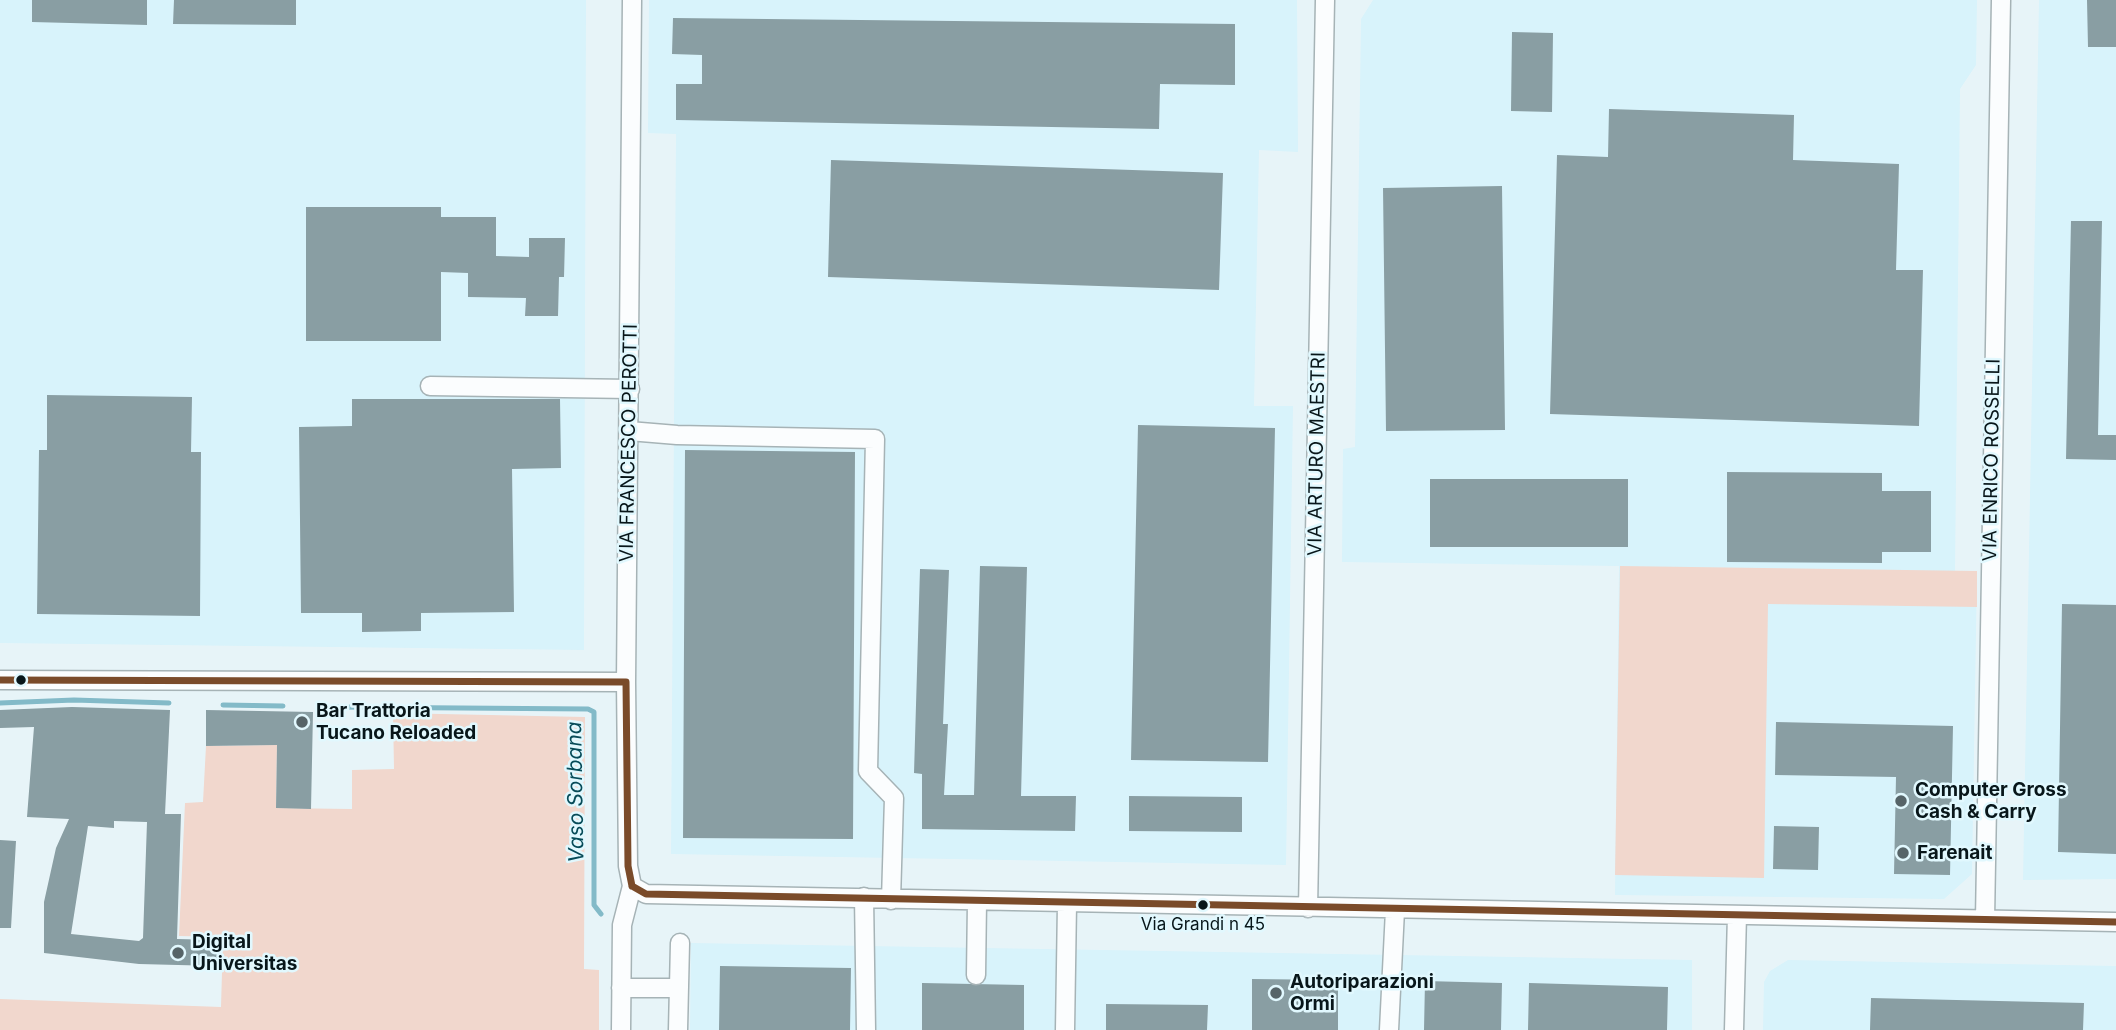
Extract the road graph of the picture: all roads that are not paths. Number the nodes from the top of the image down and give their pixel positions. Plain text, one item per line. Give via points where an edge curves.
1 (632, 0) edge
2 (1325, 0) edge
3 (2001, 0) edge
4 (430, 386) dead end
5 (630, 389) junction
6 (629, 431) junction
7 (0, 680) edge
8 (626, 682) junction
9 (632, 887) junction
10 (864, 897) junction
11 (891, 900) junction
12 (977, 902) junction
13 (1067, 904) junction
14 (1308, 908) junction
15 (1395, 910) junction
16 (1737, 915) junction
17 (1985, 919) junction
18 (2116, 922) edge
19 (680, 943) dead end
20 (975, 975) dead end
21 (621, 988) junction
22 (679, 988) junction
23 (621, 1030) edge
24 (678, 1030) edge
25 (866, 1030) edge
26 (1065, 1030) edge
27 (1389, 1030) edge
28 (1734, 1030) edge

1 - 5 street, VIA FRANCESCO PEROTTI
2 - 14 street, VIA ARTURO MAESTRI
3 - 17 street, VIA ENRICO ROSSELLI
4 - 5 street
5 - 6 street, VIA FRANCESCO PEROTTI
6 - 8 street, VIA FRANCESCO PEROTTI
6 - 11 street via 874,439 868,771 894,798
7 - 8 street
8 - 9 street, VIA FRANCESCO PEROTTI
9 - 10 street via 646,894
9 - 21 street via 622,925
10 - 11 street
10 - 25 street
11 - 12 street
12 - 13 street
12 - 20 street
13 - 14 street
13 - 26 street
14 - 15 street
15 - 16 street
15 - 27 street
16 - 17 street
16 - 28 street
17 - 18 street
19 - 22 street
21 - 22 street
21 - 23 street
22 - 24 street

